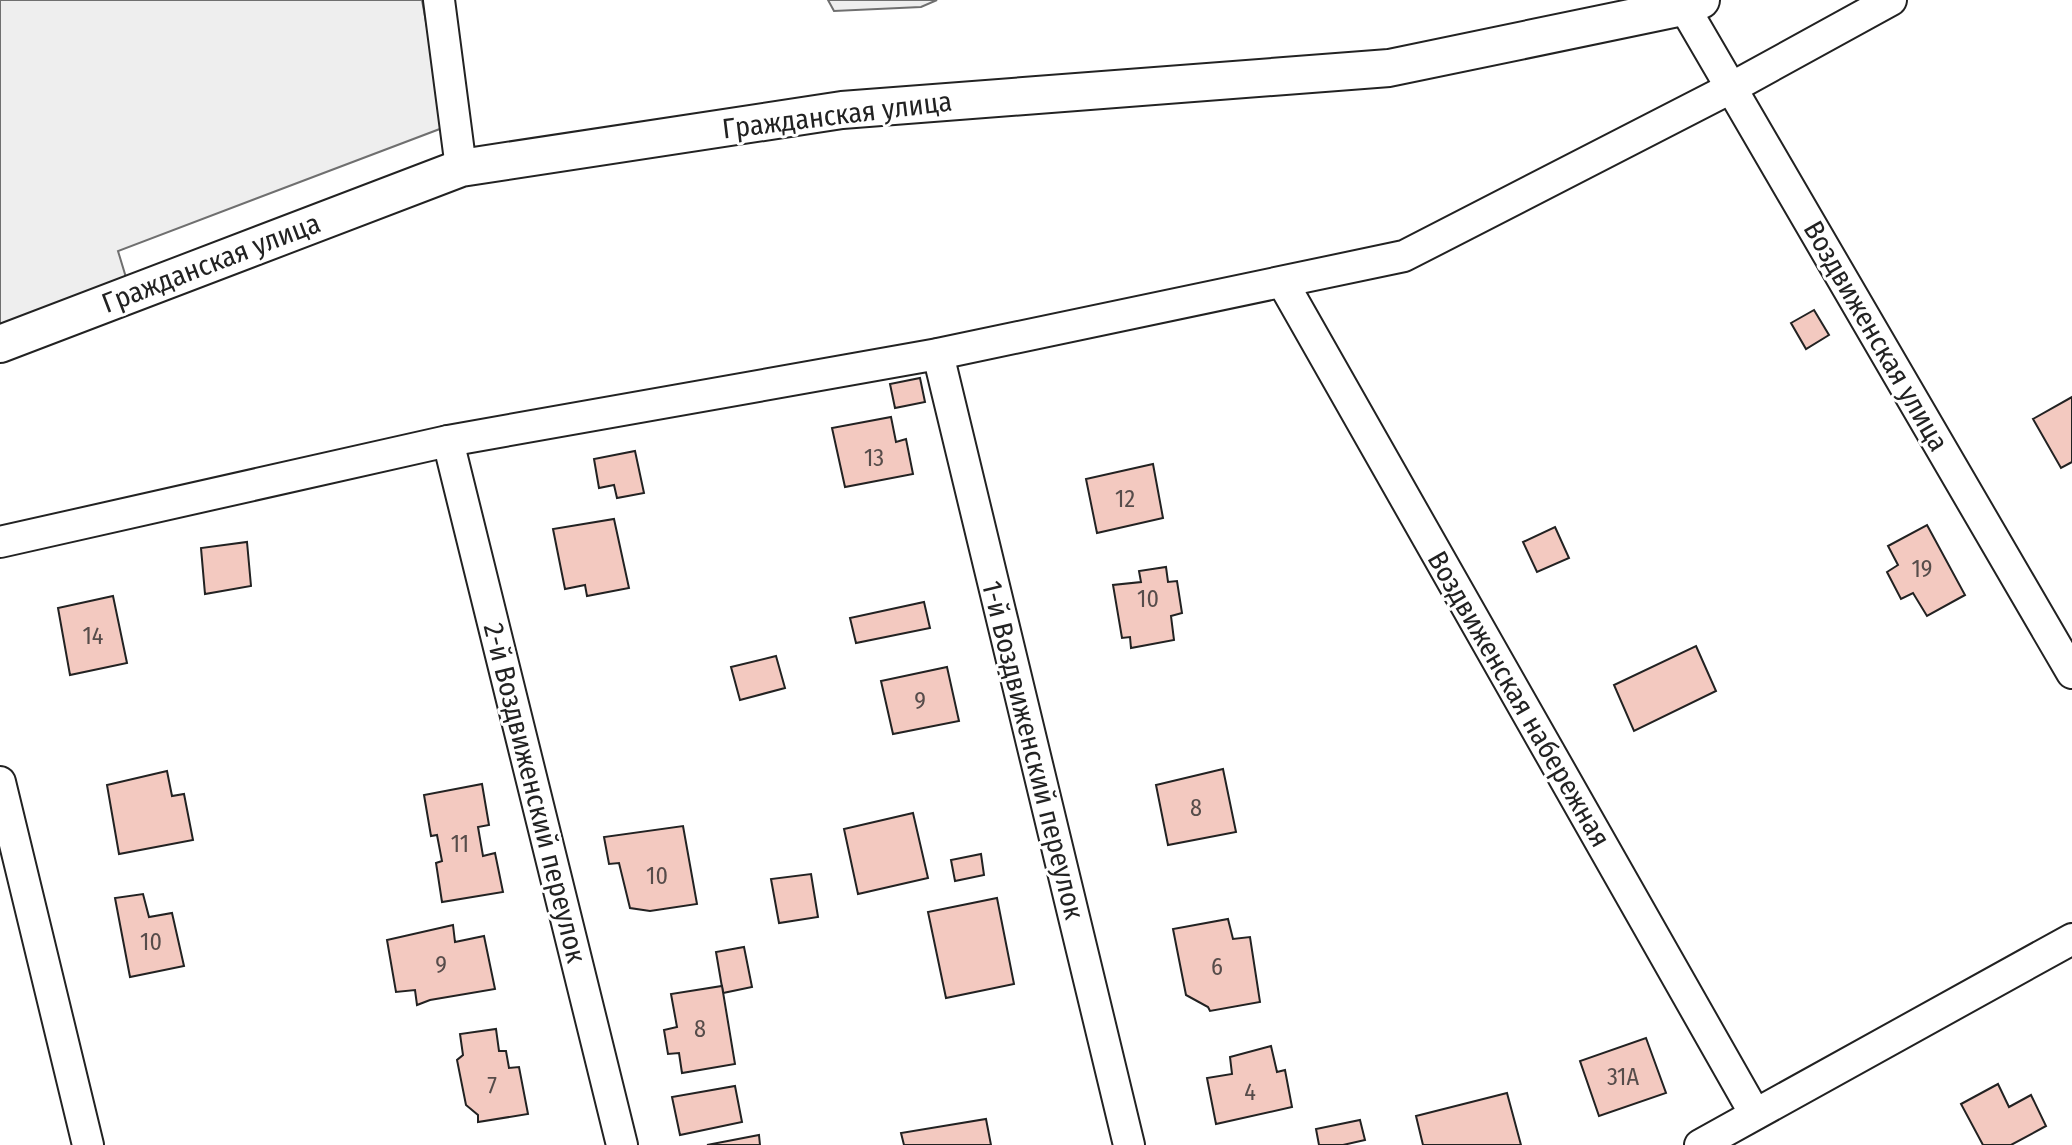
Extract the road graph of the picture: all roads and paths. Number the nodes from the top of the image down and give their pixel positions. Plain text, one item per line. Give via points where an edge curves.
1 (439, 0) edge
2 (1891, 0) edge
3 (1688, 2) edge
4 (1731, 88) junction
5 (461, 168) junction
6 (1283, 283) junction
7 (0, 344) edge
8 (938, 354) junction
9 (448, 441) junction
10 (0, 542) edge
11 (2072, 673) edge
12 (0, 782) edge
13 (2072, 939) edge
14 (1755, 1114) junction
15 (88, 1145) edge
16 (622, 1145) edge
17 (1129, 1145) edge
18 (1700, 1145) edge

1 - 5 street
2 - 4 street
3 - 4 street, Воздвиженская улица
3 - 5 street, Гражданская улица via 1389,68 842,110
4 - 6 street via 1404,256
4 - 11 street, Воздвиженская улица
5 - 7 street, Гражданская улица
6 - 8 street
6 - 14 street, Воздвиженская набережная
8 - 9 street
8 - 17 street, 1-й Воздвиженский переулок
9 - 10 street
9 - 16 street, 2-й Воздвиженский переулок
12 - 15 street
13 - 14 street
14 - 18 street

